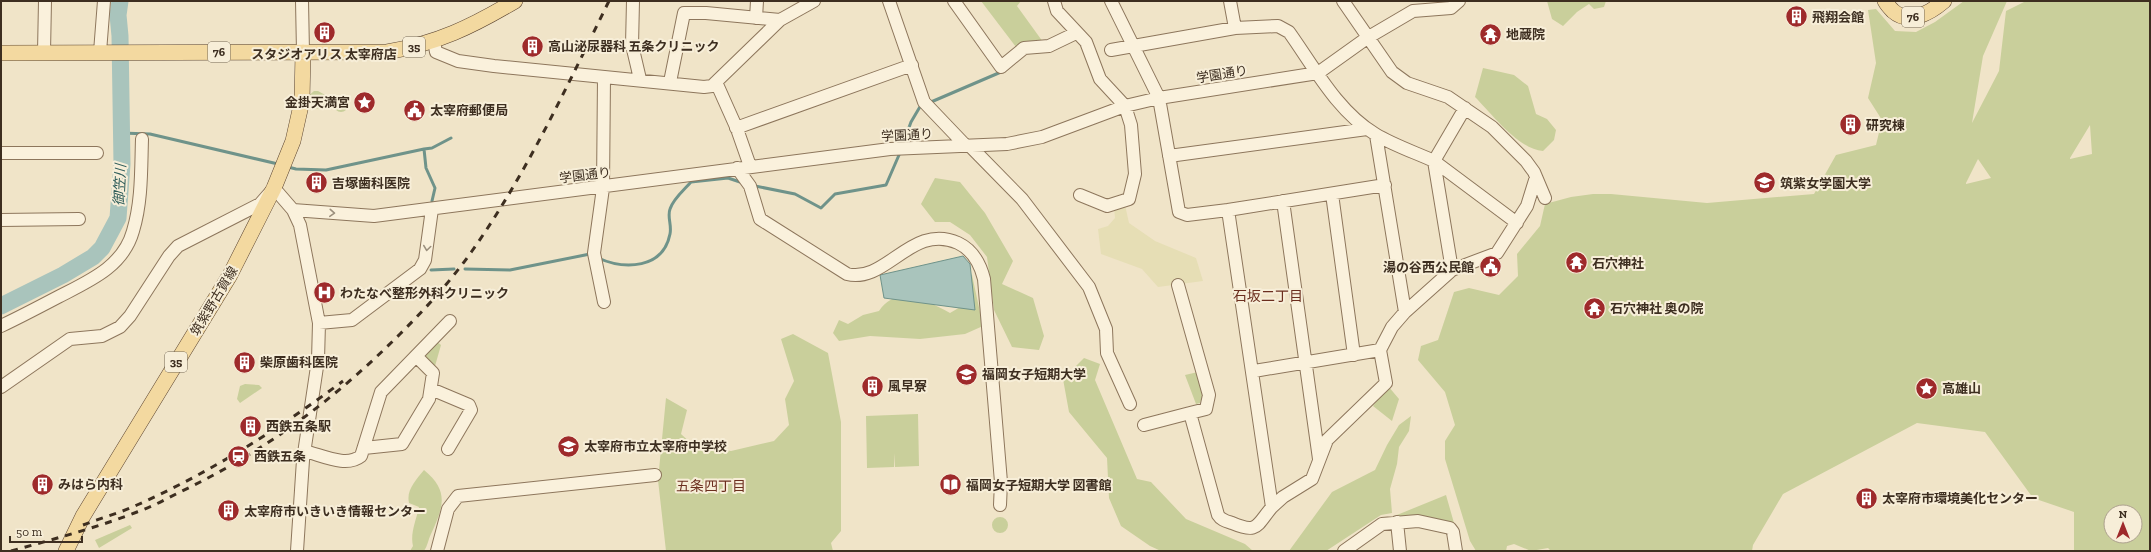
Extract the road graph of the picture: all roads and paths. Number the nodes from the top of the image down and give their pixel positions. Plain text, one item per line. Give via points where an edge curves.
1 (45, 1) edge
2 (104, 1) edge
3 (302, 1) edge
4 (515, 1) edge
5 (633, 1) edge
6 (757, 1) edge
7 (814, 1) edge
8 (889, 1) edge
9 (954, 1) edge
10 (1054, 1) edge
11 (1111, 1) edge
12 (1230, 1) edge
13 (1343, 1) edge
14 (1459, 1) edge
15 (1886, 1) edge
16 (1944, 1) edge
17 (1412, 6) edge
18 (706, 7) edge
19 (756, 18) junction
20 (780, 20) junction
21 (1235, 28) junction
22 (1076, 33) junction
23 (1367, 38) junction
24 (434, 41) junction
25 (1131, 46) junction
26 (1111, 50) dead end
27 (44, 52) junction
28 (102, 52) junction
29 (303, 52) junction
30 (1, 53) edge
31 (912, 65) junction
32 (1318, 73) junction
33 (604, 77) junction
34 (640, 80) junction
35 (670, 82) junction
36 (716, 82) junction
37 (1159, 98) junction
38 (1125, 106) junction
39 (1464, 108) junction
40 (736, 128) junction
41 (1371, 132) junction
42 (142, 139) dead end
43 (968, 146) junction
44 (1, 153) edge
45 (97, 153) dead end
46 (1170, 156) junction
47 (1434, 161) junction
48 (750, 166) junction
49 (737, 168) junction
50 (1536, 177) junction
51 (1385, 186) junction
52 (274, 188) junction
53 (603, 188) junction
54 (1332, 194) junction
55 (1080, 195) dead end
56 (1545, 198) dead end
57 (1283, 201) junction
58 (432, 209) junction
59 (293, 210) junction
60 (1228, 210) junction
61 (79, 219) dead end
62 (1, 220) edge
63 (1517, 223) junction
64 (1452, 270) junction
65 (1178, 285) dead end
66 (604, 302) dead end
67 (1405, 312) junction
68 (450, 321) dead end
69 (319, 323) junction
70 (1, 326) edge
71 (1380, 350) junction
72 (1354, 355) junction
73 (416, 356) junction
74 (1304, 363) junction
75 (1254, 371) junction
76 (1, 387) edge
77 (431, 389) junction
78 (1130, 404) dead end
79 (1190, 413) junction
80 (1144, 425) dead end
81 (364, 448) junction
82 (448, 449) dead end
83 (304, 451) junction
84 (1319, 462) junction
85 (655, 475) dead end
86 (1000, 505) dead end
87 (1272, 507) junction
88 (1397, 522) junction
89 (66, 551) edge
90 (298, 551) edge
91 (437, 551) edge
92 (1344, 551) edge
93 (1400, 551) edge
94 (1456, 551) edge

1 - 27 street
2 - 28 street
3 - 29 street
4 - 24 main road, 35 via 475,25
5 - 34 street via 632,45
6 - 19 street
7 - 20 street
8 - 31 street
9 - 22 street via 1001,67 1024,48 1049,46
10 - 22 street via 1057,11
11 - 25 street
12 - 21 street
13 - 23 street
14 - 17 street via 1452,8
15 - 16 main road, 76 via 1896,13 1908,18 1925,14
17 - 23 street, 学園通り
18 - 19 street
18 - 35 street via 684,14
19 - 20 street
20 - 36 street
21 - 25 street
21 - 32 street via 1278,26 1289,32
22 - 38 street via 1086,42 1100,79
23 - 32 street, 学園通り
23 - 39 street via 1392,72 1407,83 1448,97
24 - 29 main road, 35 via 387,52
24 - 33 street via 436,52 458,61
25 - 26 street
25 - 37 street
27 - 28 main road, 76
27 - 30 main road, 76
28 - 29 main road, 76
29 - 52 main road, 筑紫野古賀線 / 35 via 302,101 293,141
31 - 40 street
31 - 43 street via 924,102
32 - 37 street, 学園通り
32 - 41 street via 1338,101
33 - 34 street
33 - 53 street
34 - 35 street
35 - 36 street via 704,87 712,86
36 - 40 street
37 - 38 street, 学園通り
37 - 46 street
38 - 43 street, 学園通り via 1042,137 1006,144
38 - 55 street via 1131,125 1135,174 1129,199 1107,206
39 - 47 street
39 - 50 street via 1511,144
40 - 48 street
41 - 46 street
41 - 47 street
41 - 51 street
42 - 70 street via 137,215 127,246 115,263 100,276
43 - 48 street, 学園通り via 890,149
43 - 78 street via 1022,199 1089,287 1106,329 1107,353
44 - 45 street
46 - 60 street via 1178,209 1181,214
47 - 63 street
47 - 64 street
48 - 49 street, 学園通り
49 - 53 street, 学園通り
49 - 86 street via 750,186 760,219 847,274 856,276 869,273 911,247 929,240 947,238 971,251 982,269 984,279 1001,482
50 - 56 street
50 - 63 street via 1529,201
51 - 54 street
51 - 67 street
52 - 59 street
52 - 76 street via 260,204 178,246 120,327 102,336 70,339
52 - 89 main road, 筑紫野古賀線 / 35 via 230,275 82,516
53 - 58 street, 学園通り
53 - 66 street via 594,253
54 - 57 street
54 - 72 street
57 - 60 street
57 - 74 street
59 -> 58 street, 学園通り via 374,216
58 -> 69 street via 425,260 420,269 352,320
59 - 69 street via 300,225
60 - 75 street
61 - 62 street
63 - 64 street via 1494,255
64 - 67 street
65 - 79 street via 1210,395 1206,409
67 - 71 street via 1389,330
68 - 73 street
69 - 83 street via 318,360
71 - 72 street
71 - 84 street via 1386,383 1327,440
72 - 74 street
73 - 77 street via 433,372
73 - 81 street via 381,392
74 - 75 street
74 - 84 street
75 - 87 street
77 - 81 street via 429,399 402,444
77 - 82 street via 469,405 471,410
79 - 80 street
79 - 87 street via 1220,517 1248,530 1254,528
81 - 83 street via 361,456 347,462
83 - 90 street
84 - 87 street via 1312,479
85 - 91 street via 458,496 448,509
88 - 92 street via 1382,524
88 - 93 street
88 - 94 street via 1418,521 1450,528

